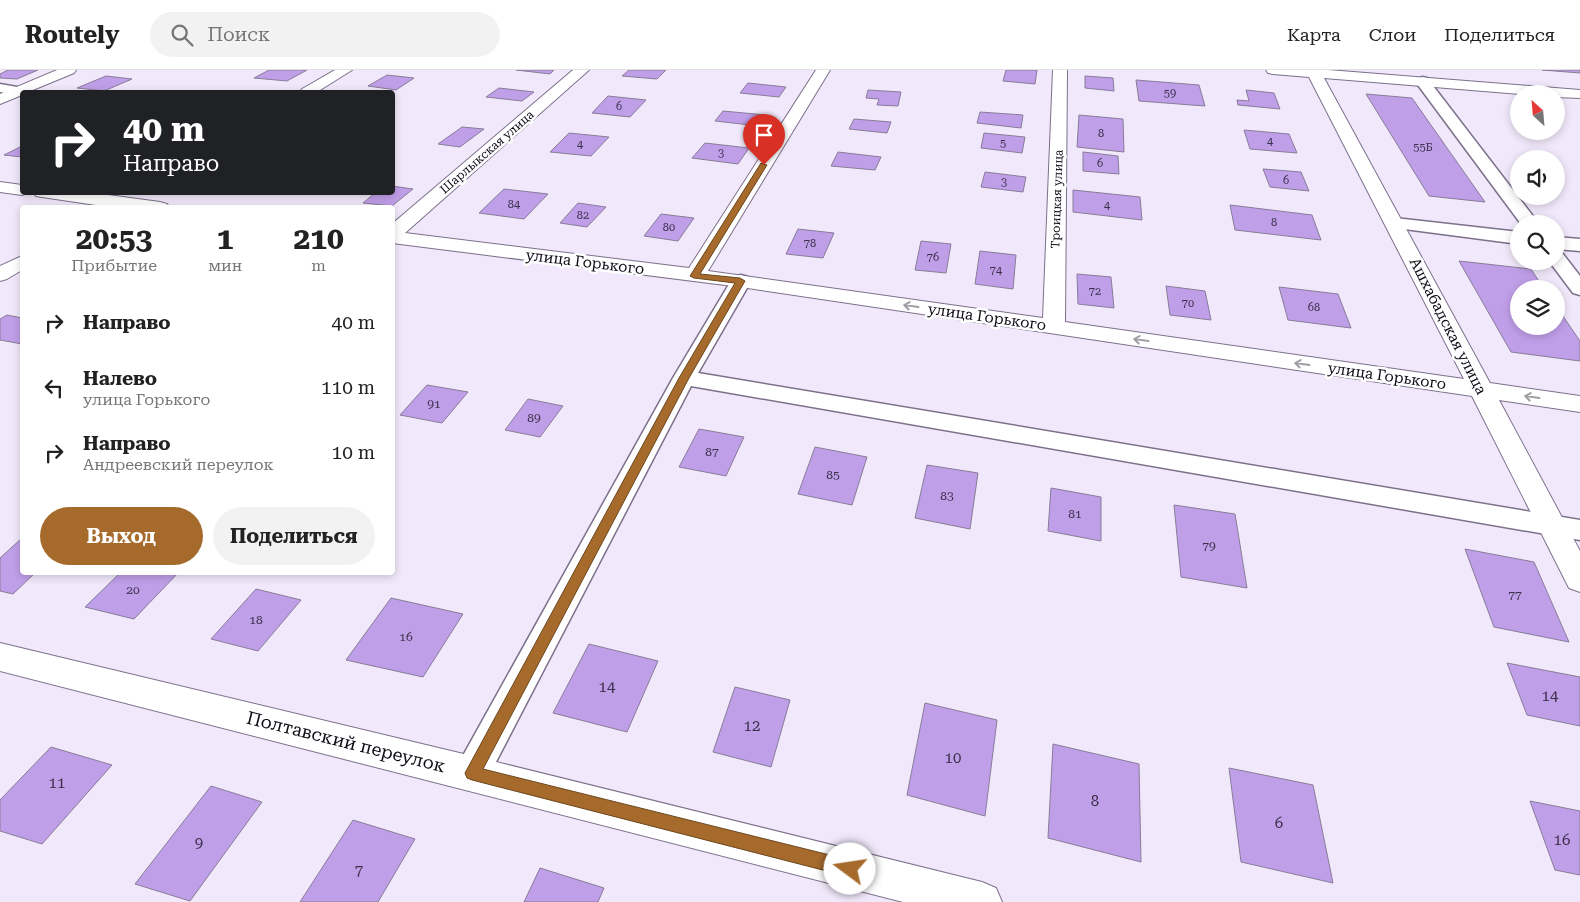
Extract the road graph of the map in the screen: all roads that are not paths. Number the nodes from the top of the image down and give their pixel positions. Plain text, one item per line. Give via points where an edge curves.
1 (68, 70) edge
2 (345, 70) edge
3 (582, 70) edge
4 (823, 70) edge
5 (1060, 70) edge
6 (1273, 70) edge
7 (1314, 73) junction
8 (1422, 82) junction
9 (0, 88) edge
10 (20, 90) edge
11 (310, 90) edge
12 (18, 91) joint
13 (1580, 95) edge
14 (0, 99) edge
15 (0, 187) edge
16 (20, 190) edge
17 (60, 195) edge
18 (135, 195) edge
19 (118, 205) edge
20 (1523, 215) edge
21 (1395, 223) junction
22 (395, 232) edge
23 (395, 235) edge
24 (1510, 237) edge
25 (1565, 244) edge
26 (1580, 245) edge
27 (20, 263) edge
28 (1565, 270) edge
29 (0, 275) edge
30 (694, 276) junction
31 (740, 281) junction
32 (1580, 289) edge
33 (1054, 327) junction
34 (684, 378) junction
35 (1481, 390) junction
36 (1580, 404) edge
37 (1551, 526) junction
38 (1580, 530) edge
39 (1580, 580) edge
40 (0, 657) edge
41 (472, 773) junction
42 (982, 902) edge

1 - 10 street
2 - 11 street
3 - 22 street, Шарлыкская улица
4 - 30 street
5 - 33 street, Троицкая улица
6 - 7 street
7 - 8 street
7 - 21 street, Ашхабадская улица
8 - 13 street
8 - 20 lane
9 - 12 lane
12 - 14 street
15 - 16 street
17 - 19 street
18 - 19 street
21 - 24 lane
21 - 35 street, Ашхабадская улица
23 - 30 street, улица Горького
25 - 26 lane
27 - 29 street
28 - 32 lane
30 - 31 street, улица Горького
33 -> 31 street, улица Горького
31 - 34 lane
35 -> 33 street, улица Горького
34 - 37 lane
34 - 41 lane
36 -> 35 street, улица Горького
35 - 37 street, Ашхабадская улица
37 - 38 lane
37 - 39 street, Ашхабадская улица
40 - 41 street, Полтавский переулок
41 - 42 street, Полтавский переулок

